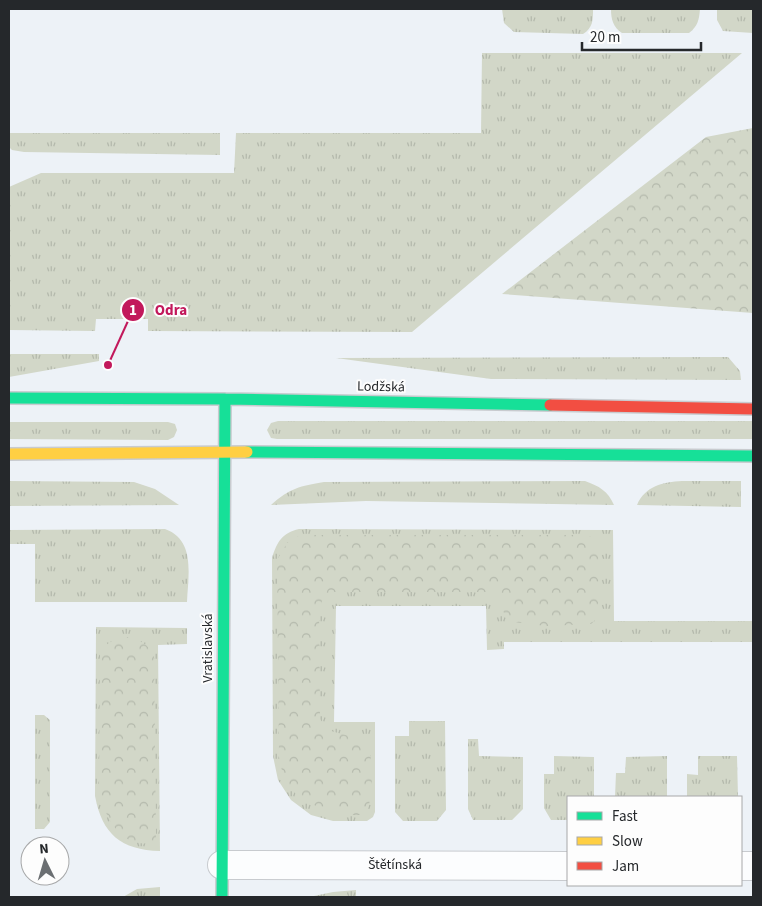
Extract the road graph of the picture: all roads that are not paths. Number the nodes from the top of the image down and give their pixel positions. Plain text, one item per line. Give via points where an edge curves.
1 (9, 398) edge
2 (225, 400) junction
3 (753, 409) edge
4 (224, 452) junction
5 (9, 454) edge
6 (753, 456) edge
7 (222, 865) junction
8 (567, 866) edge
9 (222, 897) edge

1 - 2 street, Lodžská
2 - 3 street, Lodžská
2 - 4 street, Vratislavská
4 - 5 street
4 - 6 street
4 - 7 street, Vratislavská
7 - 8 street, Štětínská
7 - 9 street, Vratislavská

